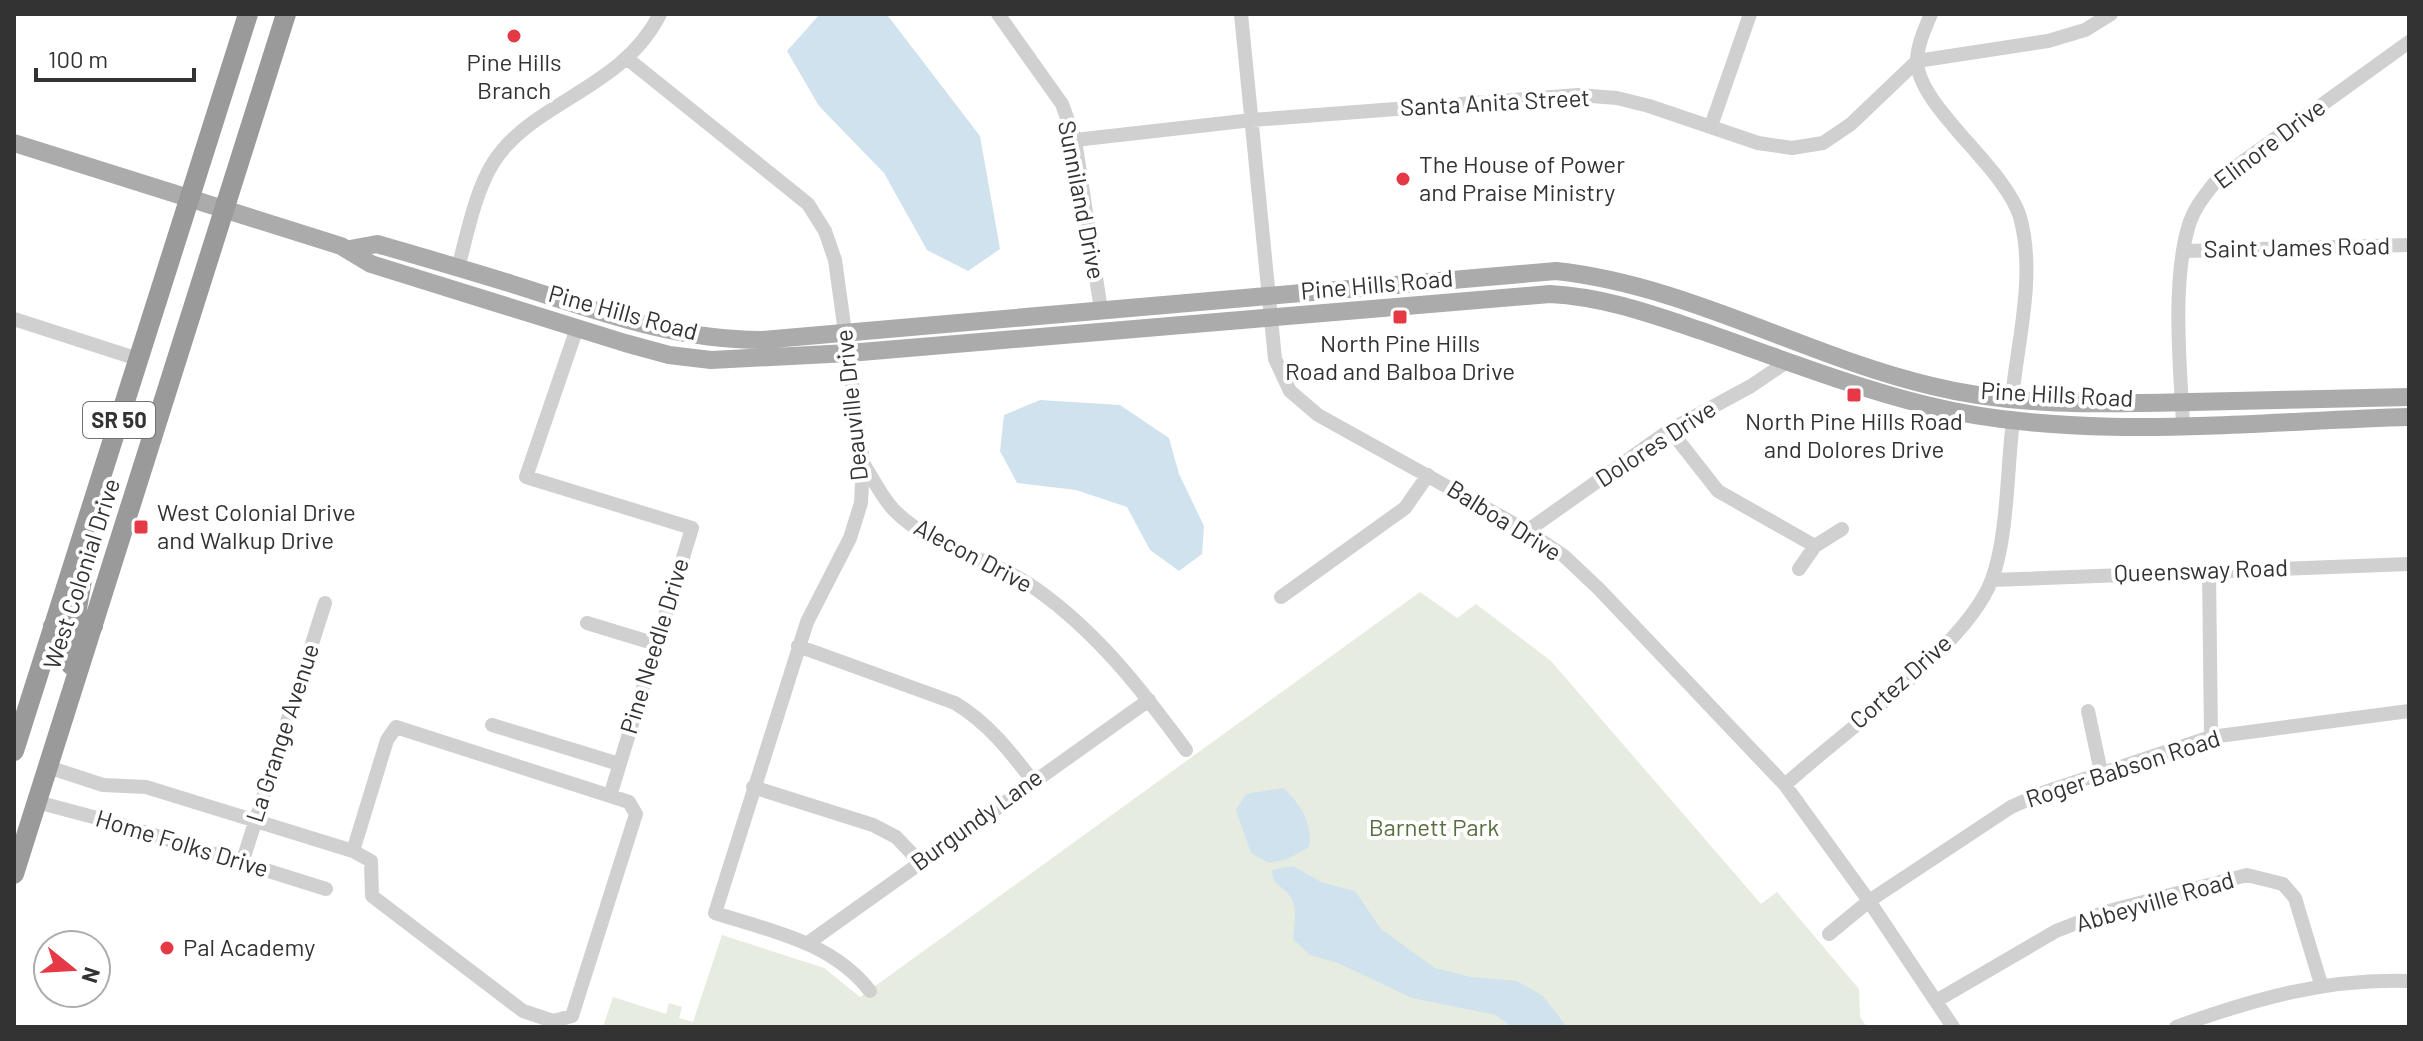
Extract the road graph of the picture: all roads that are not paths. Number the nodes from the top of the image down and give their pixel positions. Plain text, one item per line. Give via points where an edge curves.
1 (286, 14) edge
2 (660, 14) edge
3 (998, 14) edge
4 (1241, 14) edge
5 (1750, 14) edge
6 (1931, 14) edge
7 (2111, 14) edge
8 (242, 16) edge
9 (2409, 42) edge
10 (629, 60) junction
11 (1917, 61) junction
12 (1252, 120) junction
13 (1711, 126) junction
14 (1075, 140) junction
15 (14, 143) edge
16 (189, 200) junction
17 (224, 211) junction
18 (2409, 245) edge
19 (350, 249) junction
20 (2185, 251) junction
21 (458, 268) junction
22 (389, 270) junction
23 (1269, 297) junction
24 (1101, 310) junction
25 (1271, 318) junction
26 (14, 319) edge
27 (577, 328) junction
28 (845, 333) junction
29 (849, 353) junction
30 (138, 359) junction
31 (1788, 361) junction
32 (2409, 397) edge
33 (2012, 398) junction
34 (2182, 402) junction
35 (2409, 417) edge
36 (2013, 421) junction
37 (2183, 424) junction
38 (1670, 430) junction
39 (863, 462) junction
40 (1428, 475) junction
41 (87, 520) junction
42 (1842, 529) dead end
43 (1527, 531) junction
44 (1815, 546) junction
45 (2409, 564) edge
46 (1799, 569) dead end
47 (2209, 570) junction
48 (1992, 580) junction
49 (1281, 597) dead end
50 (325, 603) dead end
51 (587, 623) dead end
52 (53, 626) junction
53 (93, 626) junction
54 (656, 644) junction
55 (798, 646) junction
56 (1149, 700) junction
57 (2088, 711) dead end
58 (2409, 711) edge
59 (63, 719) junction
60 (492, 725) dead end
61 (2211, 737) junction
62 (1186, 750) dead end
63 (14, 751) edge
64 (619, 764) junction
65 (48, 767) junction
66 (2101, 772) junction
67 (1032, 780) junction
68 (1785, 785) junction
69 (753, 787) junction
70 (610, 796) junction
71 (37, 802) junction
72 (255, 821) junction
73 (353, 851) junction
74 (919, 861) junction
75 (242, 863) junction
76 (14, 874) edge
77 (326, 889) dead end
78 (1869, 901) junction
79 (1829, 934) dead end
80 (808, 943) junction
81 (2409, 981) edge
82 (2321, 984) junction
83 (870, 991) dead end
84 (1936, 1001) junction
85 (1953, 1027) edge
86 (2176, 1027) edge

1 - 17 highway, West Colonial Drive / SR 50
2 - 10 street
3 - 14 street, Sunniland Drive via 1062,104
4 - 12 street, Balboa Drive
5 - 13 street
6 - 11 street
7 - 11 street via 2085,30 2048,41
8 - 16 highway, West Colonial Drive / SR 50
9 - 20 street, Elinore Drive via 2216,181 2187,228
10 - 21 street via 513,139 497,157
10 - 28 street, Deauville Drive via 808,204 835,260
11 - 13 street, Santa Anita Street via 1851,124 1823,143 1792,148 1758,143
11 - 33 street via 1923,85 2019,213 2027,250
12 - 13 street, Santa Anita Street via 1578,95 1617,98
12 - 14 street, Santa Anita Street
12 - 23 street, Balboa Drive
14 - 24 street, Sunniland Drive
15 - 16 main road, Pine Hills Road
16 - 17 main road, Pine Hills Road
16 - 30 highway, West Colonial Drive / SR 50
17 - 19 main road, Pine Hills Road
17 - 53 highway, West Colonial Drive / SR 50
18 - 20 street, Saint James Road
19 - 21 main road, Pine Hills Road via 377,244
19 - 22 main road, Pine Hills Road
20 - 34 street, Elinore Drive
21 - 22 main road via 442,273 407,266
21 - 28 main road, Pine Hills Road via 675,334 761,340
22 - 27 main road, Pine Hills Road
23 - 24 main road, Pine Hills Road
23 - 25 street, Balboa Drive
23 - 33 main road, Pine Hills Road via 1556,271 1608,277 1885,373 1933,387
24 - 28 main road, Pine Hills Road
25 - 29 main road, Pine Hills Road
25 - 31 main road, Pine Hills Road via 1550,294 1592,297
25 - 40 street, Balboa Drive via 1275,359 1290,391 1318,415
26 - 30 street
27 - 29 main road, Pine Hills Road via 669,355 711,360
27 - 54 street, Pine Needle Drive via 526,477 692,528
28 - 29 street, Deauville Drive
29 - 39 street, Deauville Drive
30 - 41 highway, West Colonial Drive / SR 50
31 - 36 main road, Pine Hills Road via 1928,406
31 - 38 street, Dolores Drive
32 - 34 main road, Pine Hills Road
33 - 34 main road, Pine Hills Road via 2100,405
34 - 37 street, Elinore Drive
35 - 37 main road, Pine Hills Road
36 - 37 main road, Pine Hills Road
36 - 48 street, Cortez Drive
38 - 43 street, Dolores Drive
38 - 44 street via 1718,491
39 - 55 street, Deauville Drive via 861,503 850,538
39 - 56 street, Alecon Drive via 891,507 917,530 1035,588 1102,645
40 - 43 street, Balboa Drive
40 - 49 street via 1405,508
41 - 52 highway, West Colonial Drive / SR 50
41 - 53 highway via 93,542 76,614
42 - 44 street
43 - 68 street, Balboa Drive via 1599,589
44 - 46 street
45 - 47 street, Queensway Road
47 - 48 street, Queensway Road
47 - 61 street
48 - 68 street, Cortez Drive via 1967,621 1940,651
50 - 72 street, La Grange Avenue
51 - 54 street
52 - 59 highway via 74,638 74,658 60,697
52 - 63 highway, West Colonial Drive / SR 50
53 - 59 highway, West Colonial Drive / SR 50
54 - 64 street, Pine Needle Drive
55 - 67 street via 955,703 999,737
55 - 69 street, Deauville Drive
56 - 62 street, Alecon Drive
56 - 67 street, Burgundy Lane
57 - 66 street
58 - 61 street, Roger Babson Road
59 - 65 highway, West Colonial Drive / SR 50
60 - 64 street
61 - 66 street, Roger Babson Road
64 - 70 street, Pine Needle Drive
65 - 71 highway, West Colonial Drive / SR 50
65 - 72 street via 103,785 146,787
66 - 78 street, Roger Babson Road via 2011,807
67 - 74 street, Burgundy Lane
68 - 78 street, Balboa Drive
69 - 74 street via 873,825 896,837
69 - 80 street, Deauville Drive via 715,913
70 - 73 street via 396,727 387,740
70 - 73 street via 629,802 636,814 572,1016 553,1021 523,1011 372,896 371,861
71 - 75 street, Home Folks Drive
71 - 76 highway, West Colonial Drive / SR 50
72 - 73 street
72 - 75 street, La Grange Avenue
74 - 80 street, Burgundy Lane
75 - 77 street, Home Folks Drive
78 - 79 street, Roger Babson Road
78 - 84 street, Balboa Drive
80 - 83 street via 837,958
81 - 82 street
82 - 84 street, Abbeyville Road via 2295,898 2283,884 2247,875 2105,912 2056,931
82 - 86 street via 2256,999
84 - 85 street, Balboa Drive

